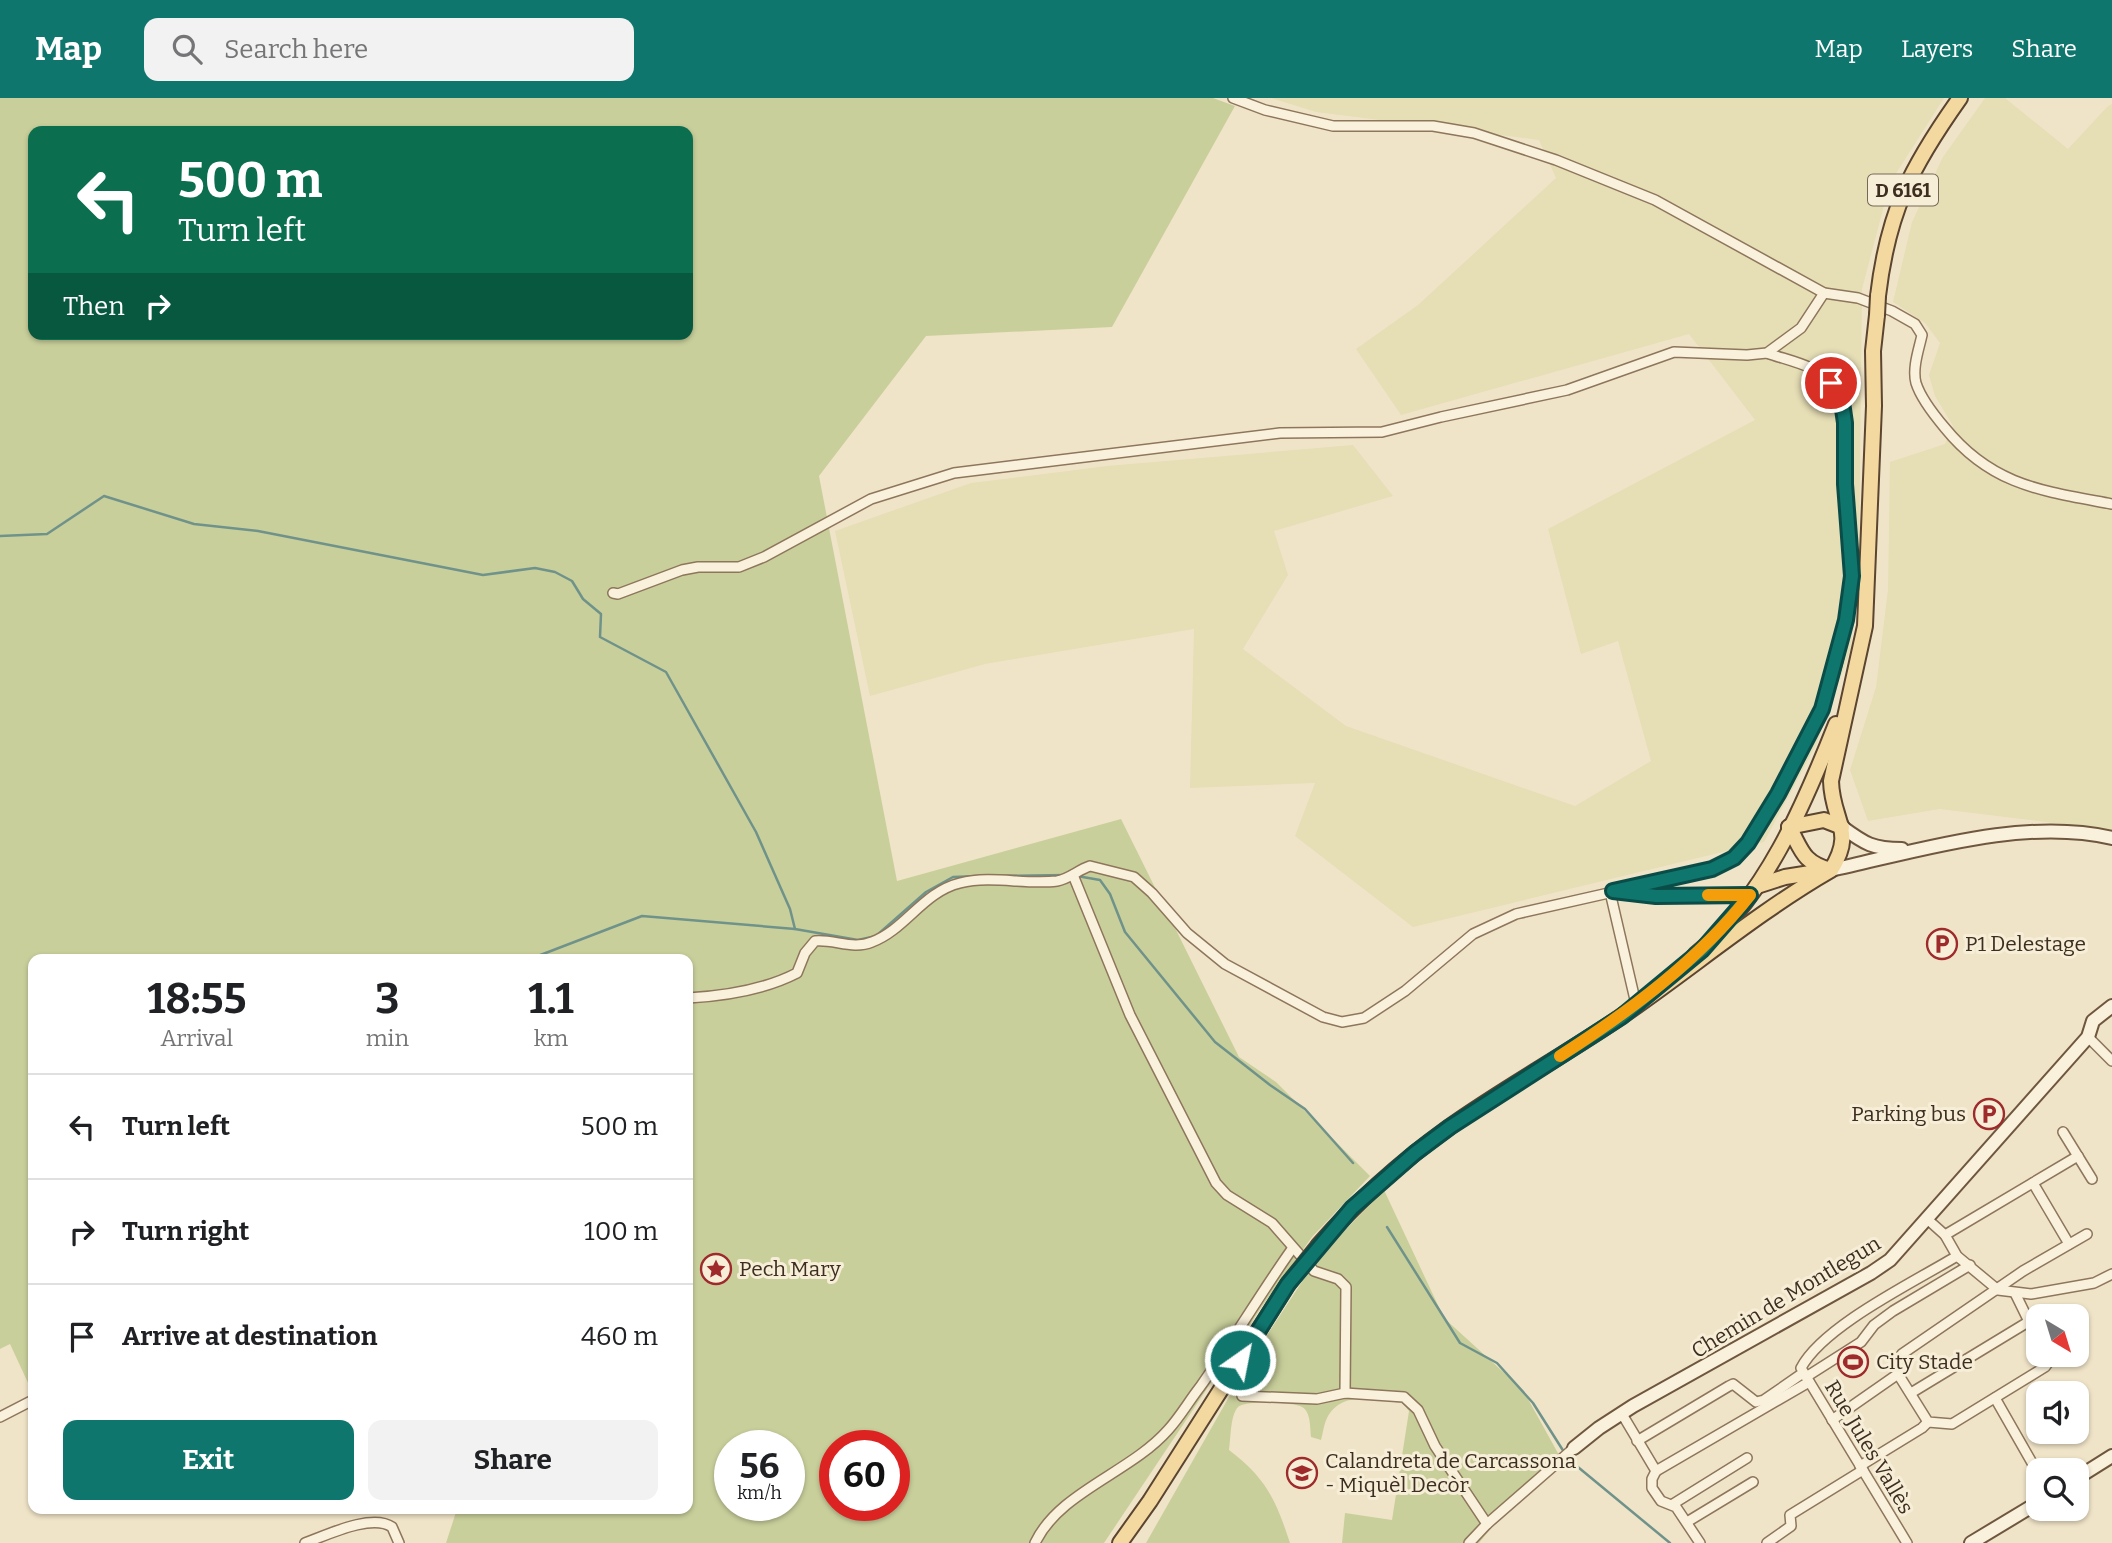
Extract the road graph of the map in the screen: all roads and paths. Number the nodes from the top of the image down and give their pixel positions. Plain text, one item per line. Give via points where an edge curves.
1 (1233, 98) edge
2 (1960, 98) edge
3 (1824, 293) junction
4 (1768, 353) junction
5 (2112, 504) edge
6 (613, 593) dead end
7 (1854, 680) junction
8 (1789, 827) junction
9 (1842, 827) junction
10 (2112, 838) edge
11 (1920, 849) junction
12 (1831, 870) junction
13 (1073, 875) junction
14 (1753, 890) junction
15 (1611, 892) junction
16 (693, 998) edge
17 (1636, 1004) junction
18 (2112, 1006) edge
19 (1621, 1017) junction
20 (2088, 1037) junction
21 (2112, 1061) edge
22 (2063, 1132) dead end
23 (2078, 1156) junction
24 (2092, 1179) dead end
25 (2033, 1183) junction
26 (1926, 1218) junction
27 (2087, 1234) dead end
28 (1945, 1235) junction
29 (2069, 1244) junction
30 (1292, 1249) junction
31 (1957, 1256) junction
32 (1969, 1265) junction
33 (2112, 1274) edge
34 (1998, 1290) junction
35 (2015, 1293) junction
36 (2026, 1318) edge
37 (2026, 1323) edge
38 (1249, 1345) junction
39 (1221, 1357) junction
40 (2045, 1367) edge
41 (1898, 1374) junction
42 (1230, 1375) junction
43 (1805, 1375) junction
44 (1346, 1393) junction
45 (1911, 1393) junction
46 (1242, 1396) dead end
47 (1995, 1398) junction
48 (28, 1403) edge
49 (1622, 1414) junction
50 (0, 1417) edge
51 (1832, 1420) junction
52 (1927, 1422) junction
53 (1637, 1441) junction
54 (1574, 1448) joint
55 (2112, 1456) edge
56 (1747, 1458) dead end
57 (2029, 1458) edge
58 (1862, 1468) junction
59 (2089, 1470) edge
60 (1656, 1471) junction
61 (1753, 1482) dead end
62 (1673, 1504) junction
63 (2026, 1510) edge
64 (1687, 1522) junction
65 (1487, 1524) junction
66 (304, 1543) edge
67 (399, 1543) edge
68 (1035, 1543) edge
69 (1120, 1543) edge
70 (1469, 1543) edge
71 (1700, 1543) edge
72 (1767, 1543) edge
73 (1907, 1543) edge
74 (1971, 1543) edge

1 - 3 street via 1333,126 1433,126 1475,133 1655,200
2 - 7 main road, D 6161, bridge via 1903,189 1887,243 1873,351 1866,626
3 - 4 street via 1801,328
3 - 5 street via 1858,298 1915,324 1922,335 1916,382 1933,414 1975,460 2030,487
4 - 6 street via 1665,354 1567,390 1382,432 1280,433 954,474 871,499 764,558 739,566 682,570
4 - 15 street via 1813,368 1831,383 1842,402 1852,576 1830,687 1778,794 1734,858 1712,869
7 - 8 main road, D 6161 via 1812,787
7 - 9 main road via 1831,781
8 - 9 main road via 1824,820
8 - 12 main road via 1805,857
8 - 14 main road, D 6161 via 1772,864
9 - 11 street via 1879,849
9 - 12 main road via 1842,851
10 - 11 street via 2052,830
11 - 12 street
12 - 14 main road via 1785,877
12 - 19 main road via 1762,914
13 - 15 street via 1090,866 1134,877 1187,933 1225,964 1324,1017 1342,1022 1364,1018 1405,991 1474,934 1516,914
13 - 16 street via 1058,881 962,882 921,903 871,943 854,946 815,941 804,953 797,973 785,979 724,996
13 - 30 street via 1130,1015 1216,1183 1272,1223
14 - 15 street via 1656,896
14 - 17 main road, D 6161 via 1702,950
15 - 17 street
17 - 19 main road, D 6161
18 - 20 street, Chemin de Montlegun via 2093,1021
19 - 38 main road, D 6161, bridge via 1441,1134 1352,1208 1288,1284
20 - 21 street
20 - 26 street, Chemin de Montlegun
22 - 23 street
23 - 24 street
23 - 25 street
25 - 28 street
25 - 29 street
26 - 28 street
26 - 49 street, Chemin de Montlegun via 1906,1244 1871,1273
27 - 29 street
28 - 31 street
29 - 34 street
30 - 39 street
30 - 44 street via 1314,1271 1338,1279 1346,1287
31 - 32 street
31 - 43 street via 1831,1333 1806,1359
32 - 34 street
32 - 43 street via 1874,1325 1861,1342
33 - 35 street via 2094,1283
34 - 35 street
34 - 41 street via 1902,1354 1896,1363
35 - 36 street
37 - 45 street
38 - 39 street
38 - 42 main road, D 6161
39 - 42 street via 1230,1366
39 - 68 street via 1169,1430 1142,1456 1063,1507 1042,1528
40 - 47 street
41 - 45 street
41 - 51 street
42 - 69 main road, D 6161
43 - 51 street, Rue Jules Vallès
43 - 53 street via 1756,1402 1733,1384
43 - 60 street
44 - 46 street via 1317,1399
44 - 65 street via 1404,1397 1418,1410 1435,1446
45 - 52 street
47 - 52 street via 1952,1424
47 - 57 street
48 - 50 street
49 - 53 street
49 - 54 street, Chemin de Montlegun
51 - 58 street, Rue Jules Vallès
52 - 58 street
53 - 60 street
54 - 65 street, Chemin de Montlegun
55 - 59 street
56 - 62 street
58 - 72 street via 1790,1515 1791,1526
58 - 73 street, Rue Jules Vallès
60 - 62 street via 1652,1488 1661,1501
61 - 64 street
62 - 64 street
63 - 74 street
64 - 71 street
65 - 70 street, Chemin de Montlegun
66 - 67 street via 379,1521 392,1527

